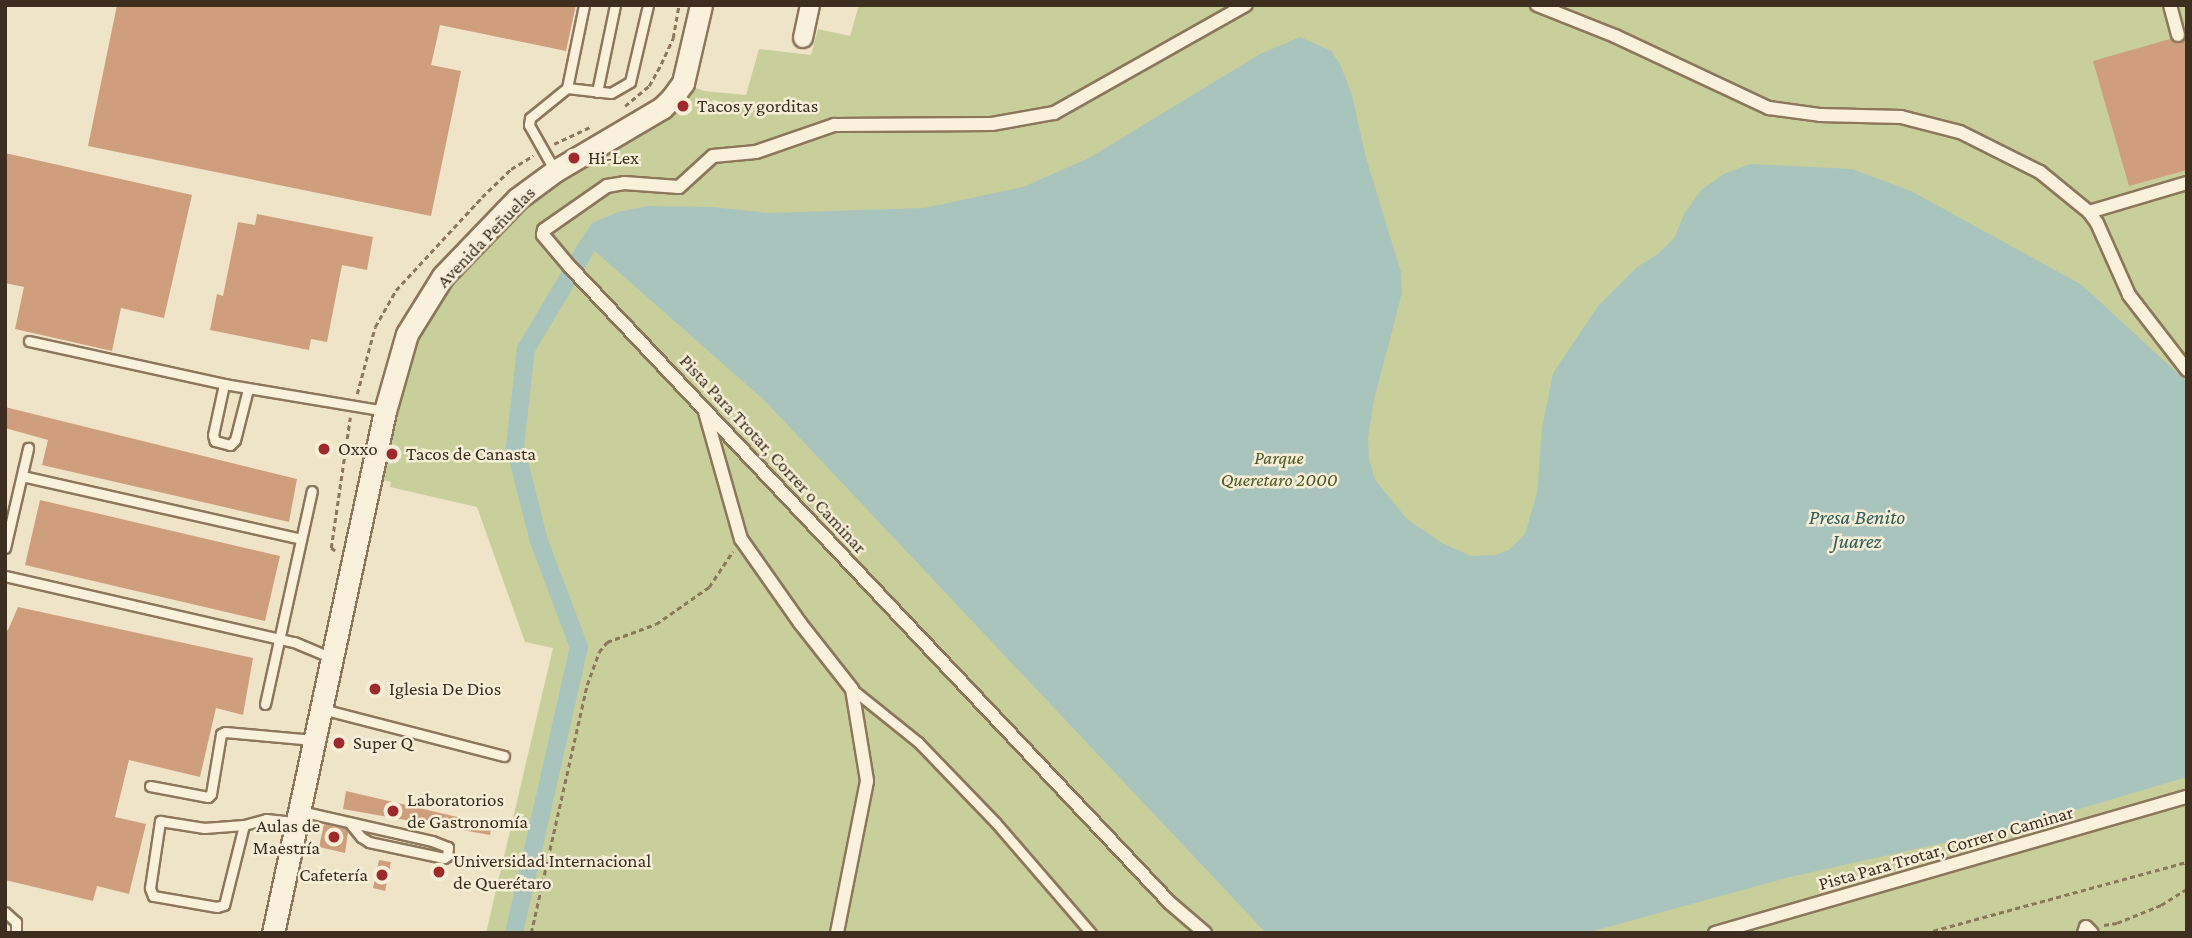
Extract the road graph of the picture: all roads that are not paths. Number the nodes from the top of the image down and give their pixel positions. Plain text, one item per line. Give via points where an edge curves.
1 (584, 5) edge
2 (615, 5) edge
3 (648, 5) edge
4 (701, 5) edge
5 (810, 5) edge
6 (1246, 5) edge
7 (1537, 5) edge
8 (2170, 5) edge
9 (2178, 35) dead end
10 (803, 38) dead end
11 (567, 88) junction
12 (597, 92) junction
13 (555, 171) junction
14 (2187, 183) edge
15 (2089, 212) junction
16 (29, 341) dead end
17 (2187, 370) edge
18 (224, 384) junction
19 (248, 389) junction
20 (703, 408) junction
21 (385, 411) junction
22 (28, 448) dead end
23 (22, 476) junction
24 (312, 492) dead end
25 (302, 539) junction
26 (5, 548) edge
27 (5, 576) edge
28 (279, 639) junction
29 (333, 659) junction
30 (852, 688) junction
31 (265, 704) dead end
32 (322, 709) junction
33 (316, 740) junction
34 (505, 756) dead end
35 (150, 786) dead end
36 (2187, 797) edge
37 (299, 817) junction
38 (349, 822) junction
39 (244, 825) junction
40 (5, 912) edge
41 (16, 933) edge
42 (273, 933) edge
43 (837, 933) edge
44 (1091, 933) edge
45 (1205, 933) edge
46 (1715, 933) edge

1 - 11 lane
2 - 12 lane
3 - 12 lane via 630,82 611,93
4 - 13 street, Avenida Peñuelas via 683,83 672,98
5 - 10 street
6 - 20 street, Pista Para Trotar, Correr o Caminar via 1054,113 992,124 834,125 757,152 718,154 675,187 607,186 544,230 545,241
7 - 15 street via 1769,108 1820,115 1901,117 1960,132 2040,172
8 - 9 street
11 - 12 lane
11 - 13 lane via 530,118 529,125
13 - 21 street, Avenida Peñuelas via 517,199 443,276 407,334
14 - 15 street
15 - 17 street via 2129,295
16 - 18 lane
18 - 19 lane
18 - 19 lane via 213,435 215,441 230,445
19 - 21 lane
20 - 30 street via 741,538
20 - 45 street, Pista Para Trotar, Correr o Caminar via 1162,895
21 - 29 street, Avenida Peñuelas
22 - 23 lane
23 - 25 lane
23 - 26 lane
24 - 25 lane
25 - 28 lane
27 - 28 lane
28 - 29 lane
28 - 31 lane
29 - 32 street, Avenida Peñuelas
30 - 43 street via 867,781
30 - 44 lane via 918,742
32 - 33 street, Avenida Peñuelas
32 - 34 lane
33 - 35 lane via 225,732 208,797
33 - 37 street, Avenida Peñuelas
36 - 46 street, Pista Para Trotar, Correr o Caminar
37 - 38 lane
37 - 39 lane
37 - 42 street, Avenida Peñuelas
38 - 38 lane via 369,842 447,856 447,846
39 - 39 lane via 204,828 160,821 150,888 153,896 224,905
40 - 41 lane via 16,922

